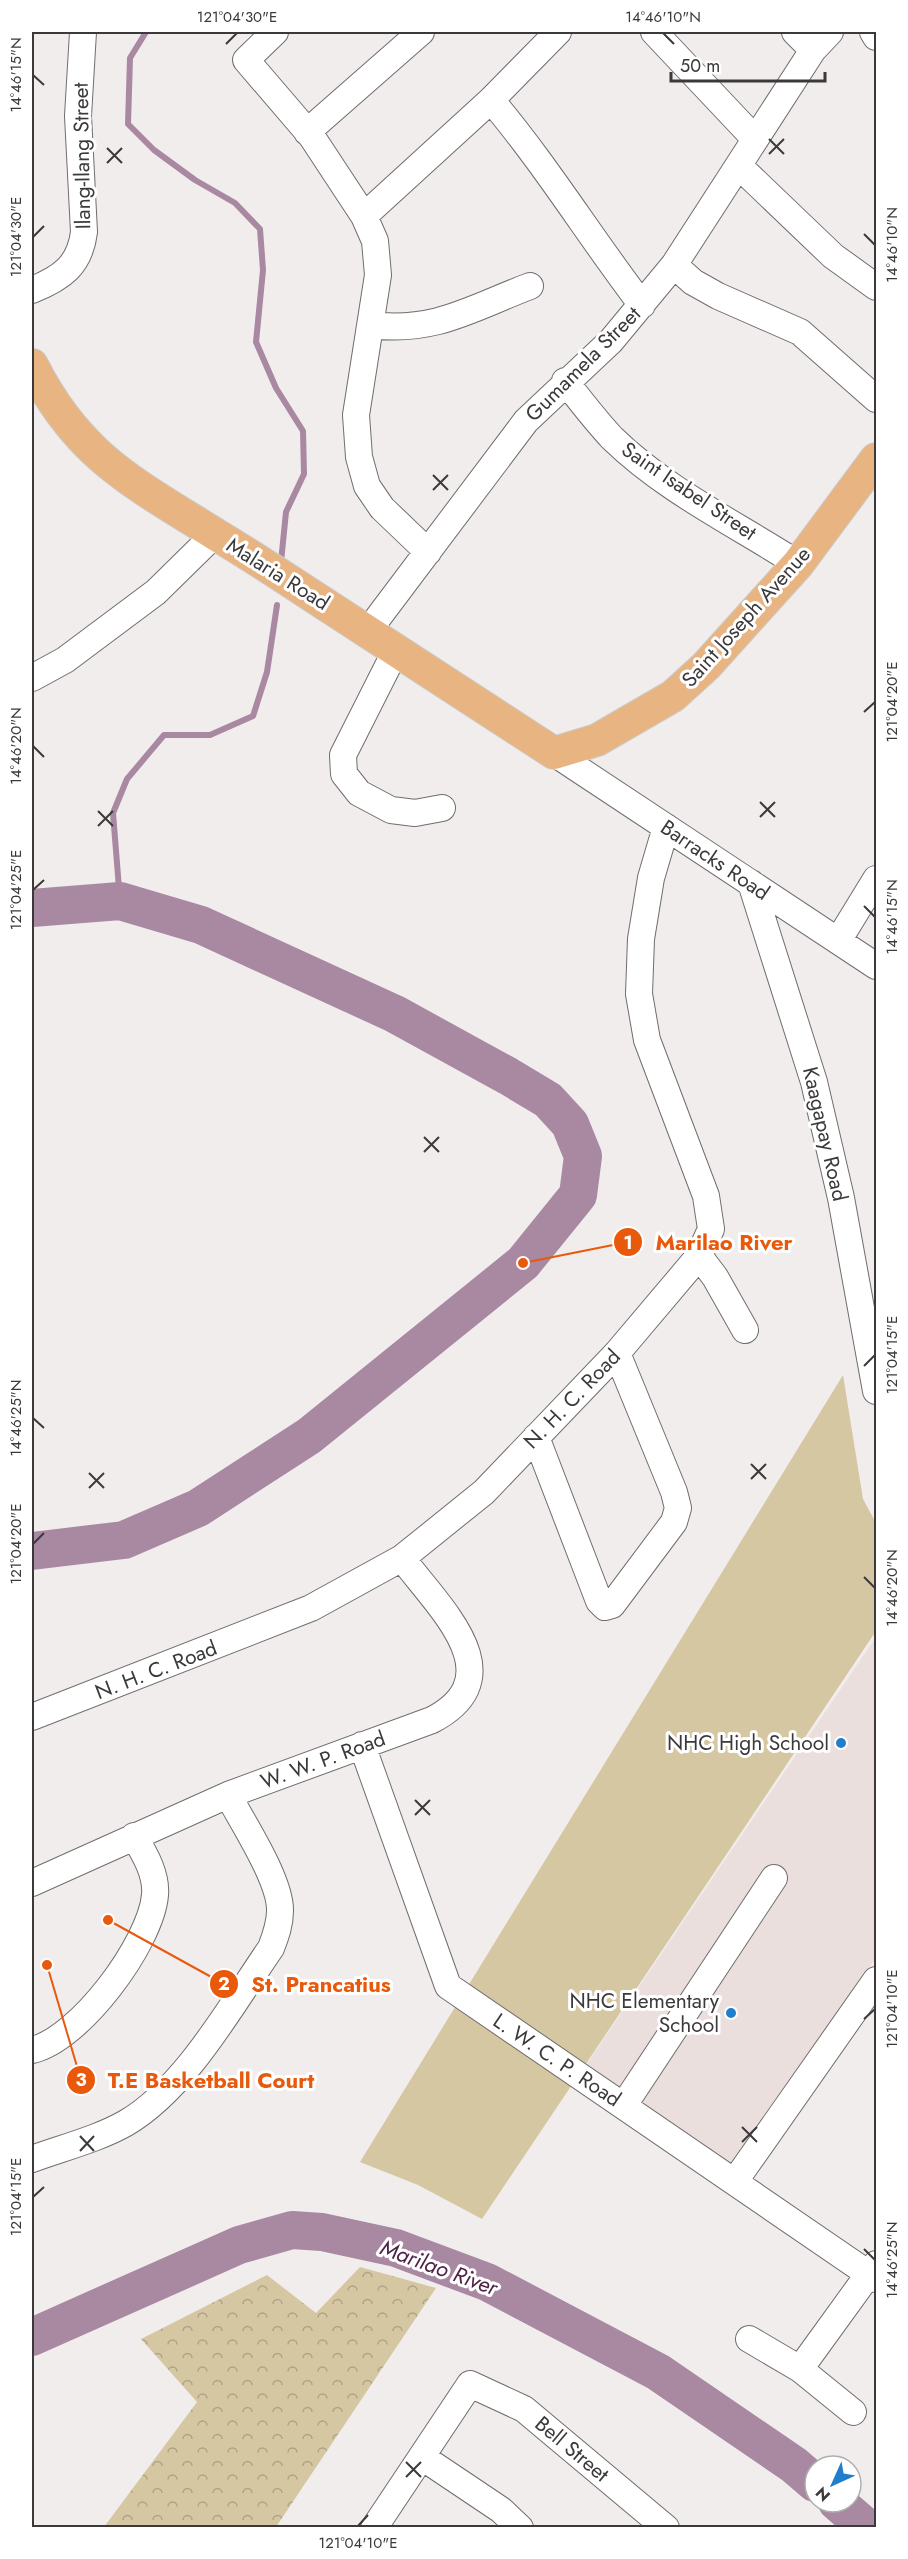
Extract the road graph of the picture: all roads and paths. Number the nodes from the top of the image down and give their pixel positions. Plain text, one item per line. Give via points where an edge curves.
1 (83, 32) edge
2 (275, 32) edge
3 (421, 32) edge
4 (558, 32) edge
5 (654, 32) edge
6 (795, 32) edge
7 (830, 32) edge
8 (873, 32) edge
9 (876, 37) edge
10 (813, 50) junction
11 (491, 100) junction
12 (307, 132) junction
13 (755, 139) junction
14 (739, 166) junction
15 (364, 216) junction
16 (674, 265) junction
17 (530, 286) dead end
18 (876, 287) edge
19 (32, 290) edge
20 (642, 305) junction
21 (371, 325) junction
22 (32, 365) edge
23 (566, 381) junction
24 (876, 399) edge
25 (876, 459) edge
26 (215, 534) junction
27 (428, 552) junction
28 (798, 564) junction
29 (368, 631) junction
30 (396, 650) junction
31 (32, 678) edge
32 (554, 753) junction
33 (442, 808) dead end
34 (666, 827) junction
35 (876, 879) edge
36 (751, 883) junction
37 (838, 941) junction
38 (876, 966) edge
39 (699, 1256) junction
40 (745, 1330) dead end
41 (617, 1353) junction
42 (876, 1391) edge
43 (536, 1437) junction
44 (402, 1558) junction
45 (32, 1717) edge
46 (362, 1745) junction
47 (228, 1795) junction
48 (134, 1836) junction
49 (774, 1878) dead end
50 (32, 1883) edge
51 (876, 1980) edge
52 (32, 2050) edge
53 (624, 2105) junction
54 (32, 2159) edge
55 (735, 2181) junction
56 (874, 2273) edge
57 (749, 2339) dead end
58 (800, 2369) junction
59 (853, 2412) dead end
60 (422, 2457) junction
61 (374, 2528) edge
62 (520, 2528) edge
63 (666, 2528) edge

1 - 19 street, Ilang-Ilang Street via 78,116 82,248 65,275
2 - 12 street via 246,60
3 - 12 street
4 - 11 street
5 - 13 street
6 - 10 street
7 - 10 street, Gumamela Street
8 - 9 street
10 - 13 street, Gumamela Street
11 - 15 street
11 - 20 street via 530,146 592,240
12 - 15 street
13 - 14 street, Gumamela Street
14 - 16 street, Gumamela Street
14 - 18 street via 833,256
15 - 21 street via 375,241 378,275
16 - 20 street, Gumamela Street
16 - 24 street via 718,296 800,333
17 - 21 street via 430,325
20 - 23 street, Gumamela Street via 611,341
21 - 27 street via 356,415 359,457 367,486 382,508
22 - 26 main road, Malaria Road via 50,401 97,455 141,489
23 - 27 street, Gumamela Street via 526,421
23 - 28 street, Saint Isabel Street via 600,425 639,461
25 - 28 main road, Saint Joseph Avenue
26 - 29 main road, Malaria Road
26 - 31 street via 156,592 65,660
27 - 29 street, Gumamela Street
28 - 32 main road, Saint Joseph Avenue via 674,696 597,740
29 - 30 main road, Malaria Road
30 - 32 main road, Malaria Road
30 - 33 street via 343,755 344,774 359,793 391,810 415,813
32 - 34 street, Barracks Road
34 - 36 street, Barracks Road
34 - 39 street, N. H. C. Road via 651,878 641,939 639,994 647,1040 706,1196 711,1229
35 - 37 street
36 - 37 street, Barracks Road
36 - 42 street, Kaagapay Road via 814,1082 841,1198
37 - 38 street, Barracks Road
39 - 40 street
39 - 41 street, N. H. C. Road
41 - 43 street, N. H. C. Road
41 - 43 street via 678,1508 674,1522 612,1605 605,1607 599,1601
43 - 44 street, N. H. C. Road via 484,1492
44 - 45 street, N. H. C. Road via 311,1608
44 - 46 street, W. W. P. Road via 458,1634 471,1668 470,1684 448,1712
46 - 47 street, W. W. P. Road
46 - 53 street, L. W. C. P. Road via 448,1986
47 - 48 street, W. W. P. Road
47 - 54 street via 277,1890 279,1928 272,1948 180,2077 154,2103 125,2123
48 - 50 street, W. W. P. Road
48 - 52 street via 148,1860 155,1893 150,1922 121,1972 71,2030
49 - 53 street
51 - 55 street
53 - 55 street, L. W. C. P. Road
55 - 56 street, L. W. C. P. Road
56 - 58 street
57 - 58 street
58 - 59 street
60 - 61 street
60 - 62 street via 501,2510
60 - 63 street, Bell Street via 470,2384 524,2409

